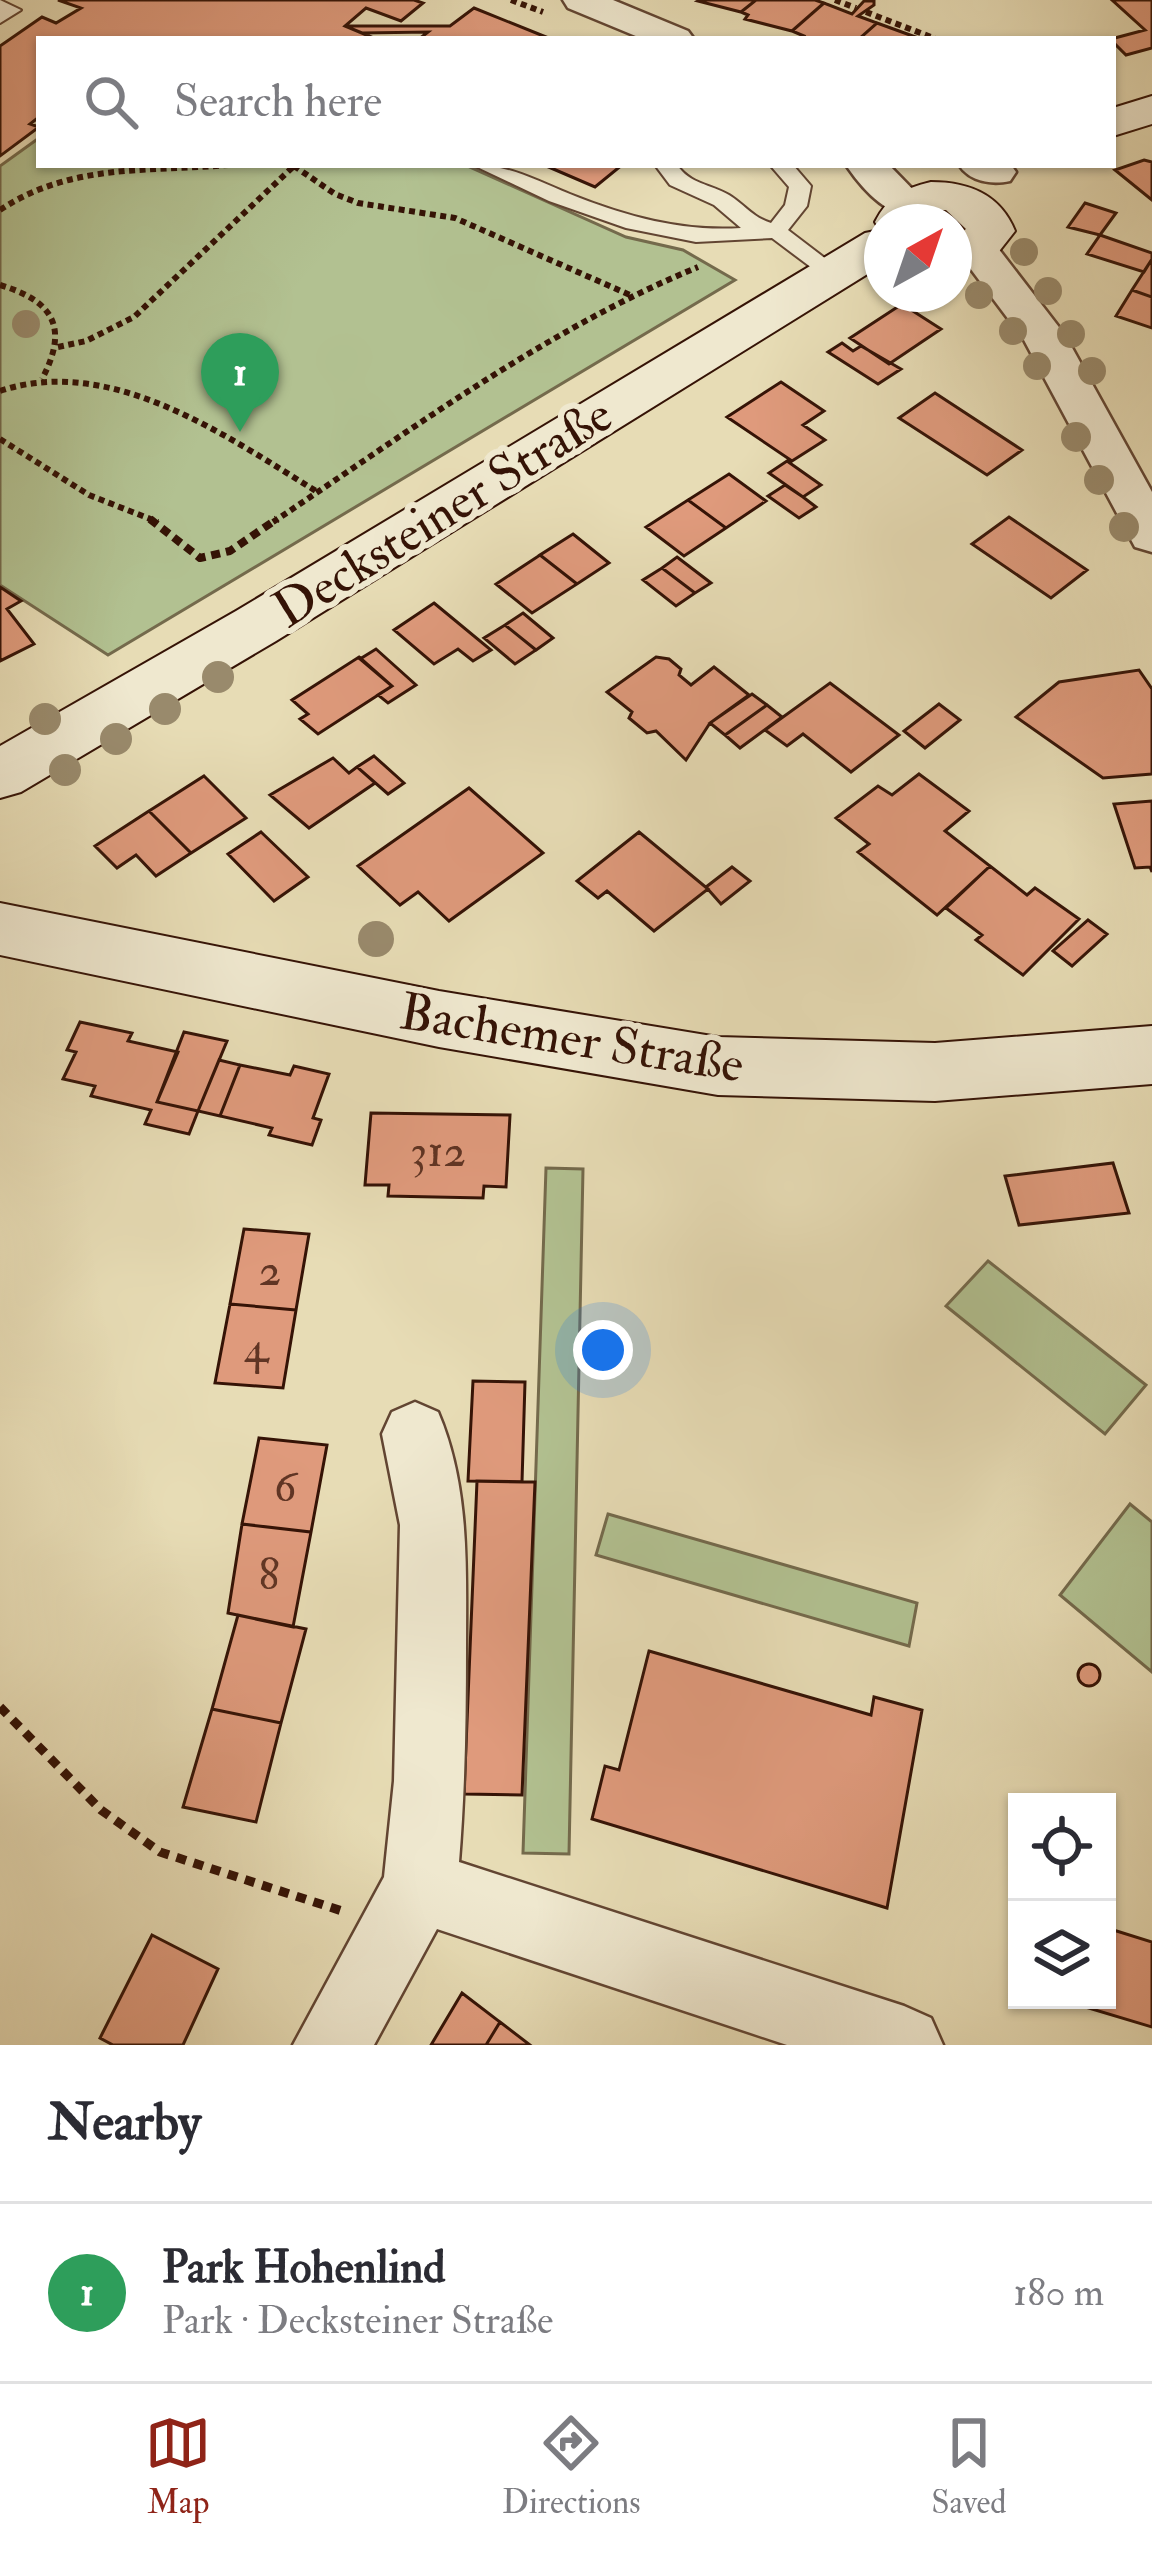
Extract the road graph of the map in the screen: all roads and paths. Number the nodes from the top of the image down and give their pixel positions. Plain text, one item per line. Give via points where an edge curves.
1 (581, 0) edge
2 (835, 0) edge
3 (0, 6) edge
4 (856, 8) dead end
5 (866, 12) dead end
6 (0, 17) edge
7 (668, 36) edge
8 (929, 36) edge
9 (1152, 110) edge
10 (1116, 121) edge
11 (181, 168) edge
12 (292, 168) edge
13 (299, 168) edge
14 (492, 168) edge
15 (668, 168) edge
16 (784, 168) edge
17 (868, 168) edge
18 (981, 201) edge
19 (886, 204) edge
20 (917, 204) edge
21 (0, 210) edge
22 (776, 231) junction
23 (719, 238) junction
24 (864, 248) edge
25 (832, 272) junction
26 (0, 285) edge
27 (630, 295) junction
28 (58, 347) junction
29 (42, 379) junction
30 (0, 391) edge
31 (0, 439) edge
32 (316, 491) junction
33 (1152, 535) edge
34 (0, 775) edge
35 (0, 929) edge
36 (1152, 1055) edge
37 (415, 1434) dead end
38 (0, 1706) edge
39 (405, 1911) junction
40 (332, 2045) edge
41 (904, 2045) edge

1 - 7 street
2 - 4 path
3 - 6 lane via 11,10
5 - 8 path
9 - 10 street
11 - 21 path via 40,182
12 - 28 path via 159,301
13 - 27 path via 358,203 455,218
14 - 23 lane via 641,227
15 - 22 lane via 676,181 712,194 748,223
16 - 22 lane via 800,186
17 - 19 street
18 - 20 street via 926,196
18 - 33 street
22 - 23 lane
22 - 25 lane
23 - 27 path via 697,268
24 - 25 street, Decksteiner Straße
25 - 34 street, Decksteiner Straße
26 - 28 path via 42,300
27 - 32 path
28 - 29 path
29 - 30 path
29 - 32 path via 100,388 186,417
31 - 32 path via 52,476 159,524 200,558 230,551
35 - 36 street, Bachemer Straße via 439,1019 718,1066 934,1072
37 - 39 street via 434,1525 430,1781
38 - 39 path via 101,1810 160,1852 340,1910
39 - 40 street
39 - 41 street

